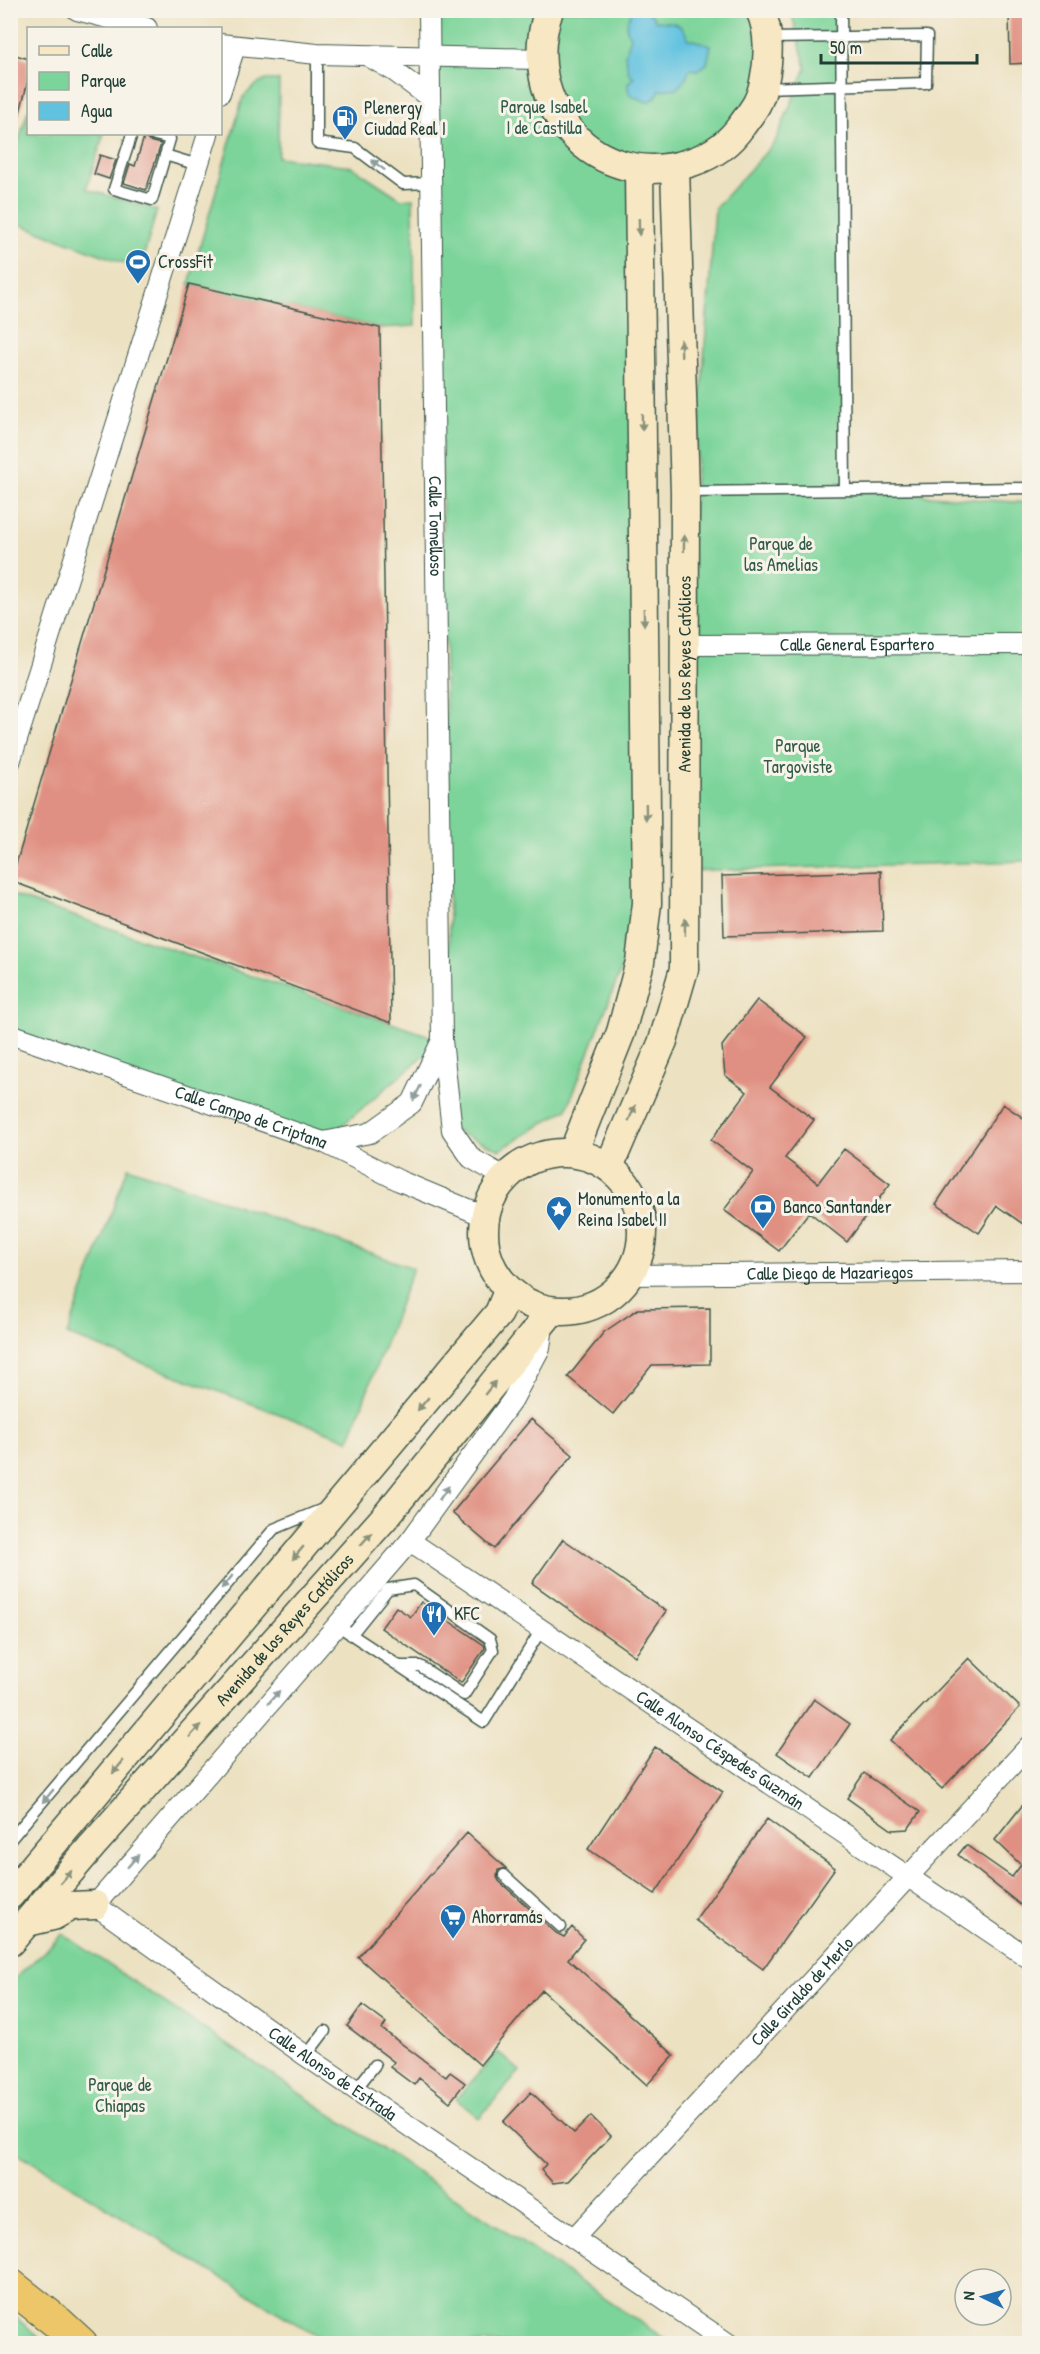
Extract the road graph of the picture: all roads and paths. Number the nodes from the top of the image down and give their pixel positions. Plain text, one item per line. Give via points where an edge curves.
1 (77, 10) edge
2 (429, 10) edge
3 (549, 10) edge
4 (760, 10) edge
5 (841, 10) edge
6 (143, 27) edge
7 (842, 37) junction
8 (766, 38) junction
9 (228, 45) edge
10 (316, 54) junction
11 (365, 55) junction
12 (429, 56) junction
13 (540, 59) junction
14 (222, 81) edge
15 (842, 86) junction
16 (763, 88) junction
17 (429, 98) junction
18 (132, 135) edge
19 (155, 135) edge
20 (208, 135) edge
21 (165, 155) junction
22 (198, 165) junction
23 (675, 168) junction
24 (639, 169) junction
25 (431, 183) junction
26 (1029, 488) edge
27 (845, 490) junction
28 (685, 492) junction
29 (683, 645) junction
30 (1029, 645) edge
31 (10, 762) edge
32 (10, 1034) edge
33 (442, 1040) junction
34 (323, 1142) junction
35 (573, 1153) junction
36 (609, 1167) junction
37 (504, 1177) junction
38 (484, 1216) junction
39 (1029, 1271) edge
40 (630, 1275) junction
41 (508, 1291) junction
42 (547, 1317) junction
43 (340, 1503) junction
44 (410, 1541) junction
45 (343, 1630) junction
46 (541, 1630) junction
47 (399, 1666) junction
48 (1029, 1745) edge
49 (10, 1840) edge
50 (504, 1875) dead end
51 (909, 1876) junction
52 (10, 1895) edge
53 (95, 1905) junction
54 (561, 1927) dead end
55 (19, 1932) edge
56 (1029, 1959) edge
57 (325, 2031) dead end
58 (306, 2055) junction
59 (375, 2065) dead end
60 (356, 2089) junction
61 (574, 2238) junction
62 (10, 2260) edge
63 (10, 2285) edge
64 (69, 2333) edge
65 (729, 2343) edge

1 - 6 street
2 - 12 street, Calle Tomelloso
3 - 13 main road
4 - 8 main road
5 - 7 lane
7 - 8 lane
7 - 15 lane
7 - 15 lane via 927,36 926,83
8 - 16 main road via 769,57
9 - 10 street
9 - 14 street
10 - 11 street
25 -> 10 lane via 403,184 355,148 317,143
11 - 12 street
11 - 17 street
12 - 13 street
12 - 17 street, Calle Tomelloso
13 - 24 main road via 549,100 570,133 601,157
15 - 16 lane
15 - 27 lane
16 - 23 main road via 760,100 733,139 708,157
17 - 25 street, Calle Tomelloso
18 - 21 lane via 114,189 152,200
19 - 21 lane via 170,139
20 - 22 street
21 - 22 lane
22 - 31 street
23 - 24 main road
28 -> 23 main road, Avenida de los Reyes Católicos
24 -> 35 main road via 647,903 640,962 621,1032
25 - 33 street, Calle Tomelloso
26 - 27 lane
27 - 28 lane
29 -> 28 main road, Avenida de los Reyes Católicos
29 - 30 street, Calle General Espartero
36 -> 29 main road, Avenida de los Reyes Católicos via 663,1041 684,969
32 - 34 street, Calle Campo de Criptana
33 -> 34 street, Calle Tomelloso via 412,1103 370,1133
33 - 37 street, Calle Tomelloso via 452,1130 471,1158
34 - 38 street, Calle Campo de Criptana via 400,1181
35 - 36 main road
35 - 37 main road via 528,1160
36 - 40 main road via 625,1182 642,1220 642,1240
37 - 38 main road
38 - 41 main road via 483,1240 489,1263
39 - 40 street, Calle Diego de Mazariegos
40 - 42 main road via 609,1298 586,1309
41 - 42 main road
41 -> 43 main road, Avenida de los Reyes Católicos via 499,1313
44 -> 42 street via 513,1399 540,1348
55 -> 42 main road, Avenida de los Reyes Católicos via 386,1516
43 -> 49 lane via 274,1528
43 -> 52 main road, Avenida de los Reyes Católicos
44 - 45 street
44 - 46 street, Calle Alonso Céspedes Guzmán
45 - 47 lane
45 - 47 lane via 388,1589 414,1585 490,1640 493,1650 464,1695 420,1666
53 -> 45 street
46 - 47 lane via 484,1722
46 - 51 street, Calle Alonso Céspedes Guzmán
48 - 51 street, Calle Giraldo de Merlo
50 - 54 lane
51 - 56 street, Calle Alonso Céspedes Guzmán
51 - 61 street, Calle Giraldo de Merlo
53 - 55 main road via 71,1906
53 - 58 street, Calle Alonso de Estrada
57 - 58 lane
58 - 60 street, Calle Alonso de Estrada
59 - 60 lane
60 - 61 street, Calle Alonso de Estrada
61 - 65 street, Calle Alonso de Estrada
62 - 64 highway
63 - 64 highway

